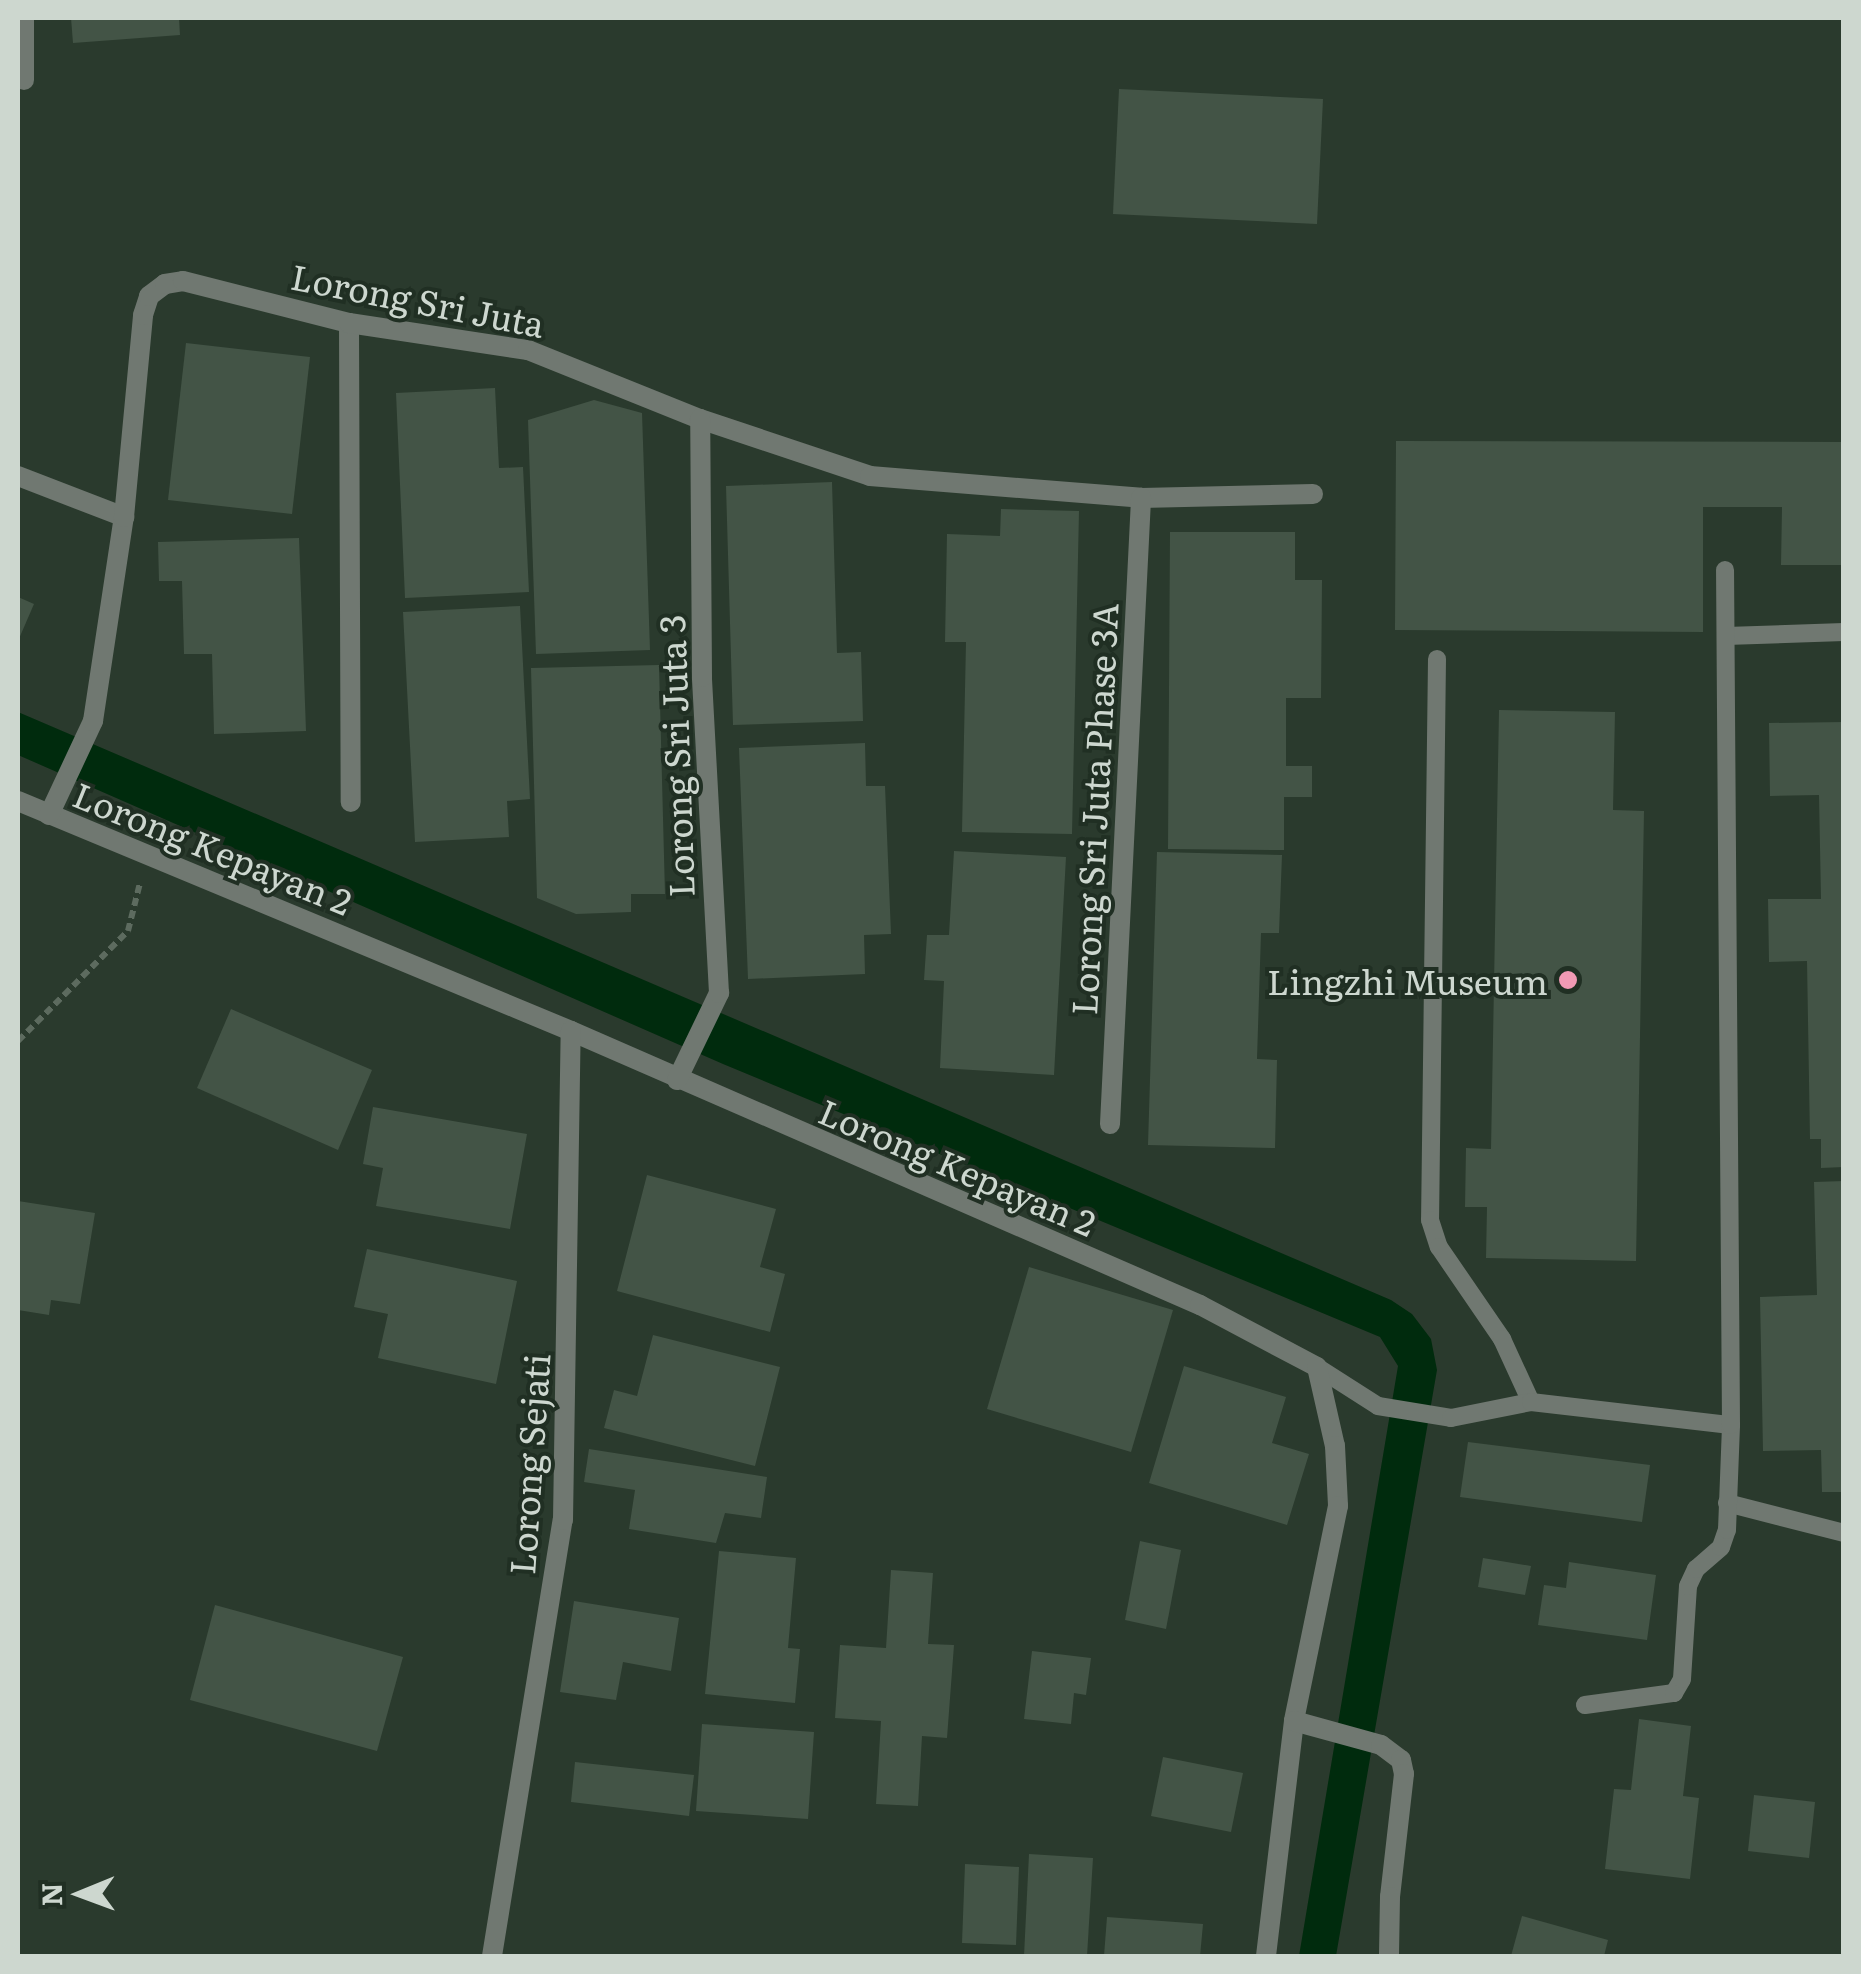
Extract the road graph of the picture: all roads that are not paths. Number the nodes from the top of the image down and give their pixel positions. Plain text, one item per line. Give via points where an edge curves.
1 (24, 18) edge
2 (24, 80) dead end
3 (348, 322) junction
4 (700, 420) junction
5 (18, 476) edge
6 (1313, 494) dead end
7 (1140, 498) junction
8 (124, 517) junction
9 (1725, 570) dead end
10 (1844, 632) edge
11 (1726, 636) junction
12 (1437, 659) dead end
13 (18, 801) edge
14 (351, 802) dead end
15 (49, 815) junction
16 (570, 1031) junction
17 (677, 1080) junction
18 (1110, 1124) dead end
19 (1317, 1367) junction
20 (1531, 1402) junction
21 (1731, 1425) junction
22 (1727, 1503) junction
23 (1844, 1533) edge
24 (1585, 1705) dead end
25 (1294, 1722) junction
26 (492, 1956) edge
27 (1266, 1956) edge
28 (1389, 1956) edge

1 - 2 street
3 - 4 street, Lorong Sri Juta via 528,350
3 - 8 street, Lorong Sri Juta via 183,282 165,284 149,296
3 - 14 street
4 - 7 street, Lorong Sri Juta via 870,476
4 - 17 street, Lorong Sri Juta 3 via 702,677 719,992
5 - 8 street
6 - 7 street, Lorong Sri Juta
7 - 18 street, Lorong Sri Juta Phase 3A
8 - 15 street, Lorong Sri Juta via 93,721
9 - 11 lane
10 - 11 lane
11 - 21 lane
12 - 20 lane via 1430,1220 1439,1247 1502,1339
13 - 15 street, Lorong Kepayan 2
15 - 16 street, Lorong Kepayan 2
16 - 17 street, Lorong Kepayan 2
16 - 26 street, Lorong Sejati via 564,1520
17 - 19 street, Lorong Kepayan 2 via 1200,1305
19 - 20 lane via 1378,1406 1451,1418
19 - 25 street via 1336,1446 1338,1506
20 - 21 lane
21 - 22 lane
22 - 23 lane
22 - 24 lane via 1720,1547 1688,1586 1682,1678 1674,1692
25 - 27 street
25 - 28 street via 1381,1745 1401,1760

